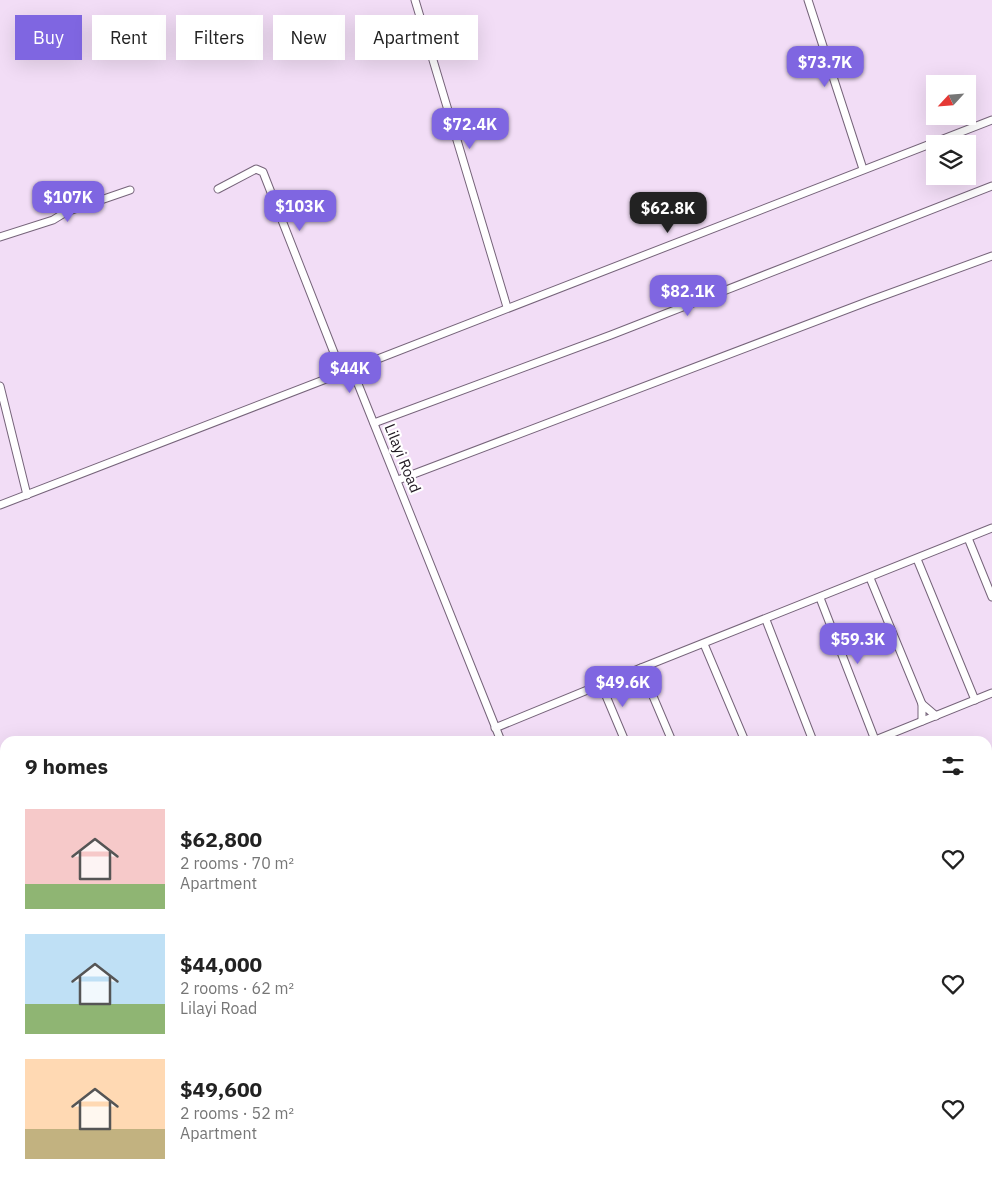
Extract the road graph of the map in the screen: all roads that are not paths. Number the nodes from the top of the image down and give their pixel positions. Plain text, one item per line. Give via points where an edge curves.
1 (414, 0) edge
2 (808, 0) edge
3 (992, 120) edge
4 (863, 169) junction
5 (992, 186) edge
6 (218, 189) dead end
7 (130, 190) dead end
8 (0, 237) edge
9 (992, 256) edge
10 (507, 307) junction
11 (352, 369) junction
12 (0, 386) edge
13 (374, 423) junction
14 (398, 480) junction
15 (27, 495) junction
16 (0, 505) edge
17 (992, 528) edge
18 (968, 538) junction
19 (917, 559) junction
20 (870, 578) junction
21 (992, 597) edge
22 (820, 598) junction
23 (766, 620) junction
24 (704, 644) junction
25 (642, 668) junction
26 (602, 684) junction
27 (992, 693) edge
28 (975, 700) junction
29 (922, 704) junction
30 (936, 716) junction
31 (922, 721) junction
32 (496, 728) junction
33 (499, 736) edge
34 (623, 736) edge
35 (670, 736) edge
36 (743, 736) edge
37 (811, 736) edge
38 (872, 736) edge
39 (886, 736) edge

1 - 10 street
2 - 4 street
3 - 4 street
4 - 10 street
5 - 13 street
6 - 11 street via 256,169 264,172 340,368
7 - 8 street
9 - 14 street
10 - 11 street
11 - 13 street, Lilayi Road
11 - 15 street
12 - 15 street
13 - 14 street, Lilayi Road
14 - 32 street, Lilayi Road
15 - 16 street
17 - 18 street
18 - 19 street
18 - 21 street
19 - 20 street
19 - 28 street
20 - 22 street
20 - 29 street
22 - 23 street
22 - 38 street
23 - 24 street
23 - 37 street
24 - 25 street
24 - 36 street
25 - 26 street
25 - 35 street
26 - 32 street
26 - 34 street
27 - 28 street
28 - 30 street
29 - 30 street
29 - 31 street
30 - 31 street
31 - 39 street
32 - 33 street, Lilayi Road

